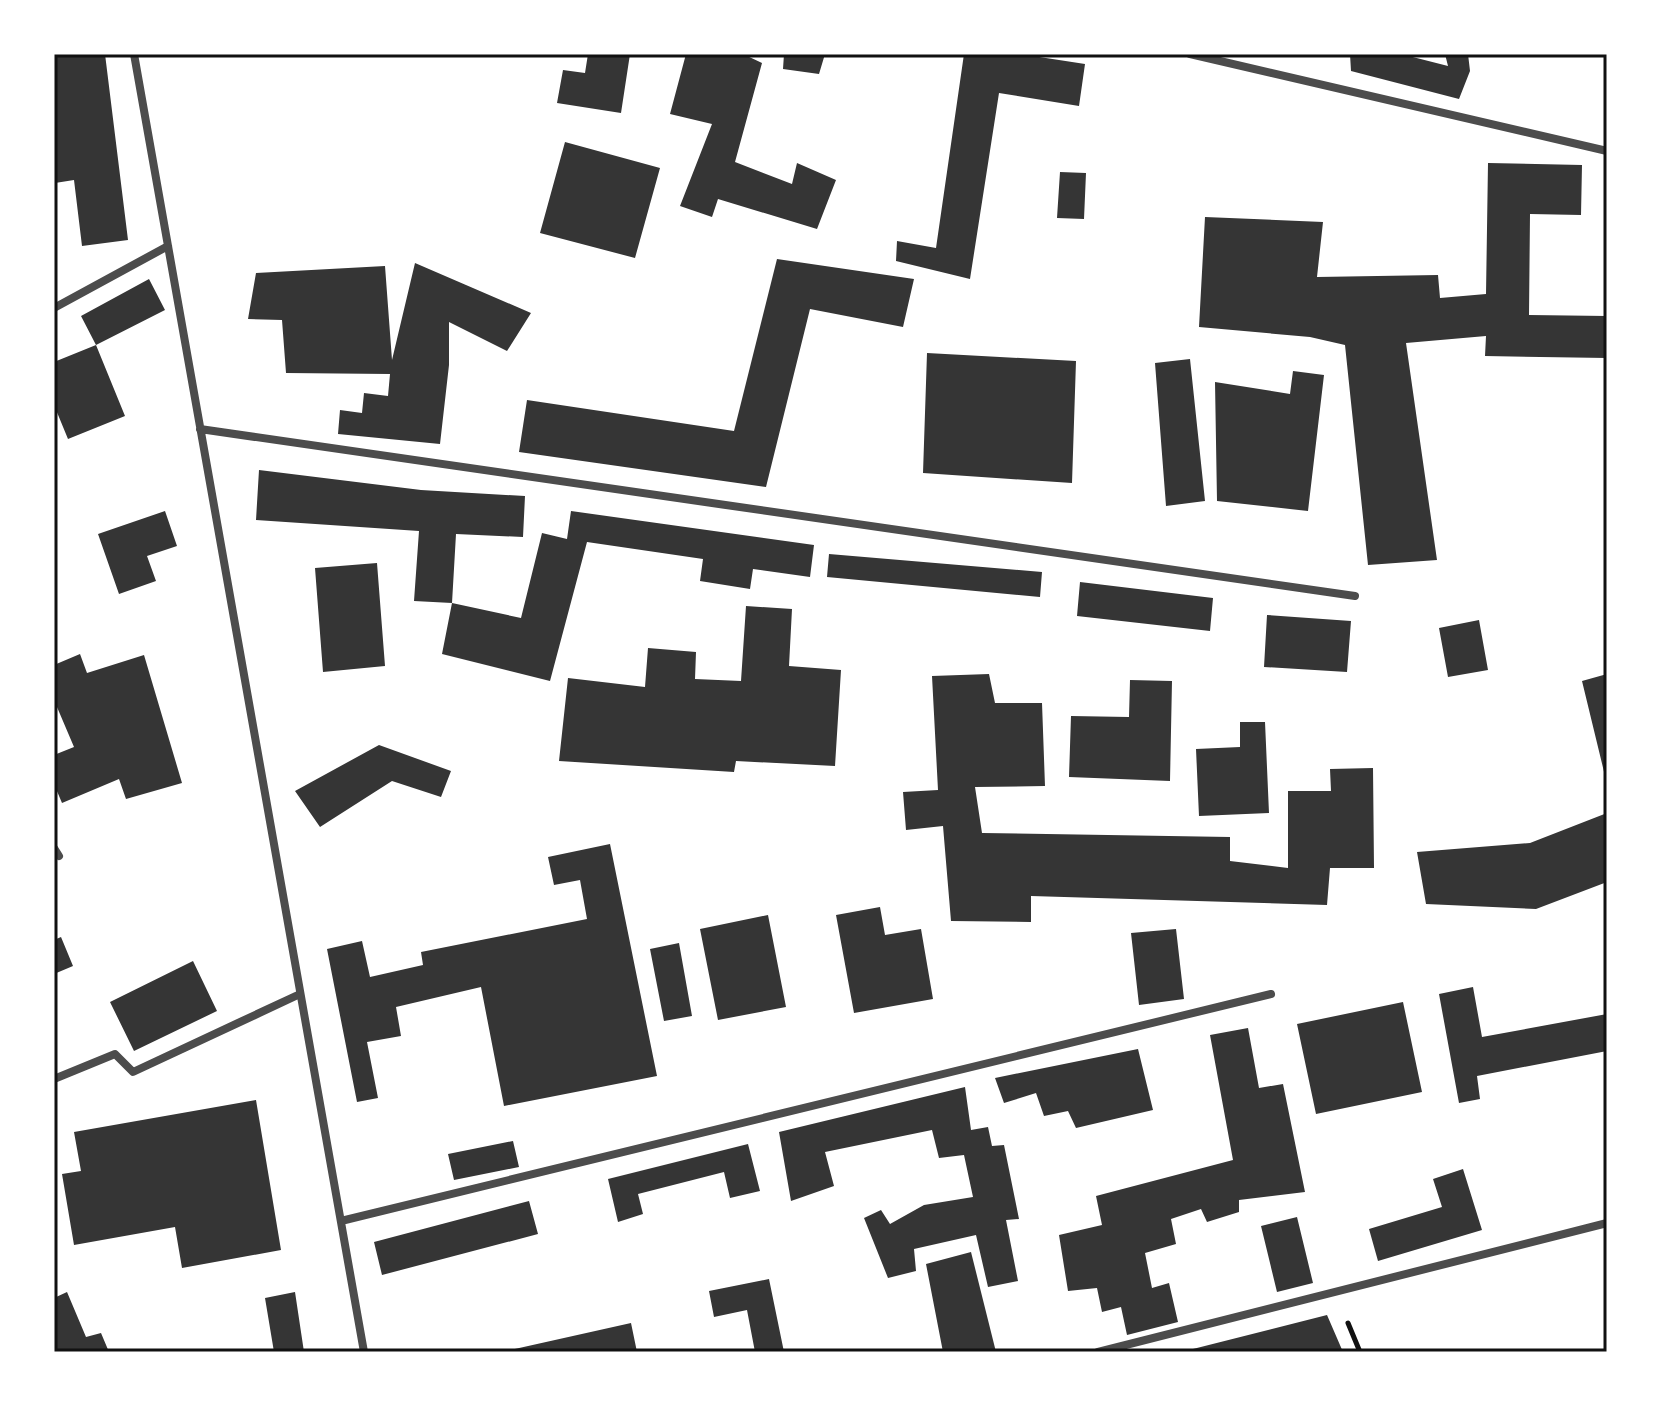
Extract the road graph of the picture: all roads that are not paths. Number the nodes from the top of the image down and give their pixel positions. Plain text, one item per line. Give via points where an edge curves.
1 (134, 54) edge
2 (1190, 54) edge
3 (1607, 151) edge
4 (168, 246) junction
5 (54, 308) edge
6 (200, 429) junction
7 (1355, 596) dead end
8 (300, 994) junction
9 (1271, 994) dead end
10 (54, 1079) edge
11 (341, 1221) junction
12 (1607, 1223) edge
13 (364, 1352) edge
14 (1098, 1352) edge

1 - 4 street
2 - 3 street
4 - 5 street
4 - 6 street
6 - 7 street
6 - 8 street
8 - 10 street via 133,1072 115,1054
8 - 11 street
9 - 11 street
11 - 13 street
12 - 14 street

